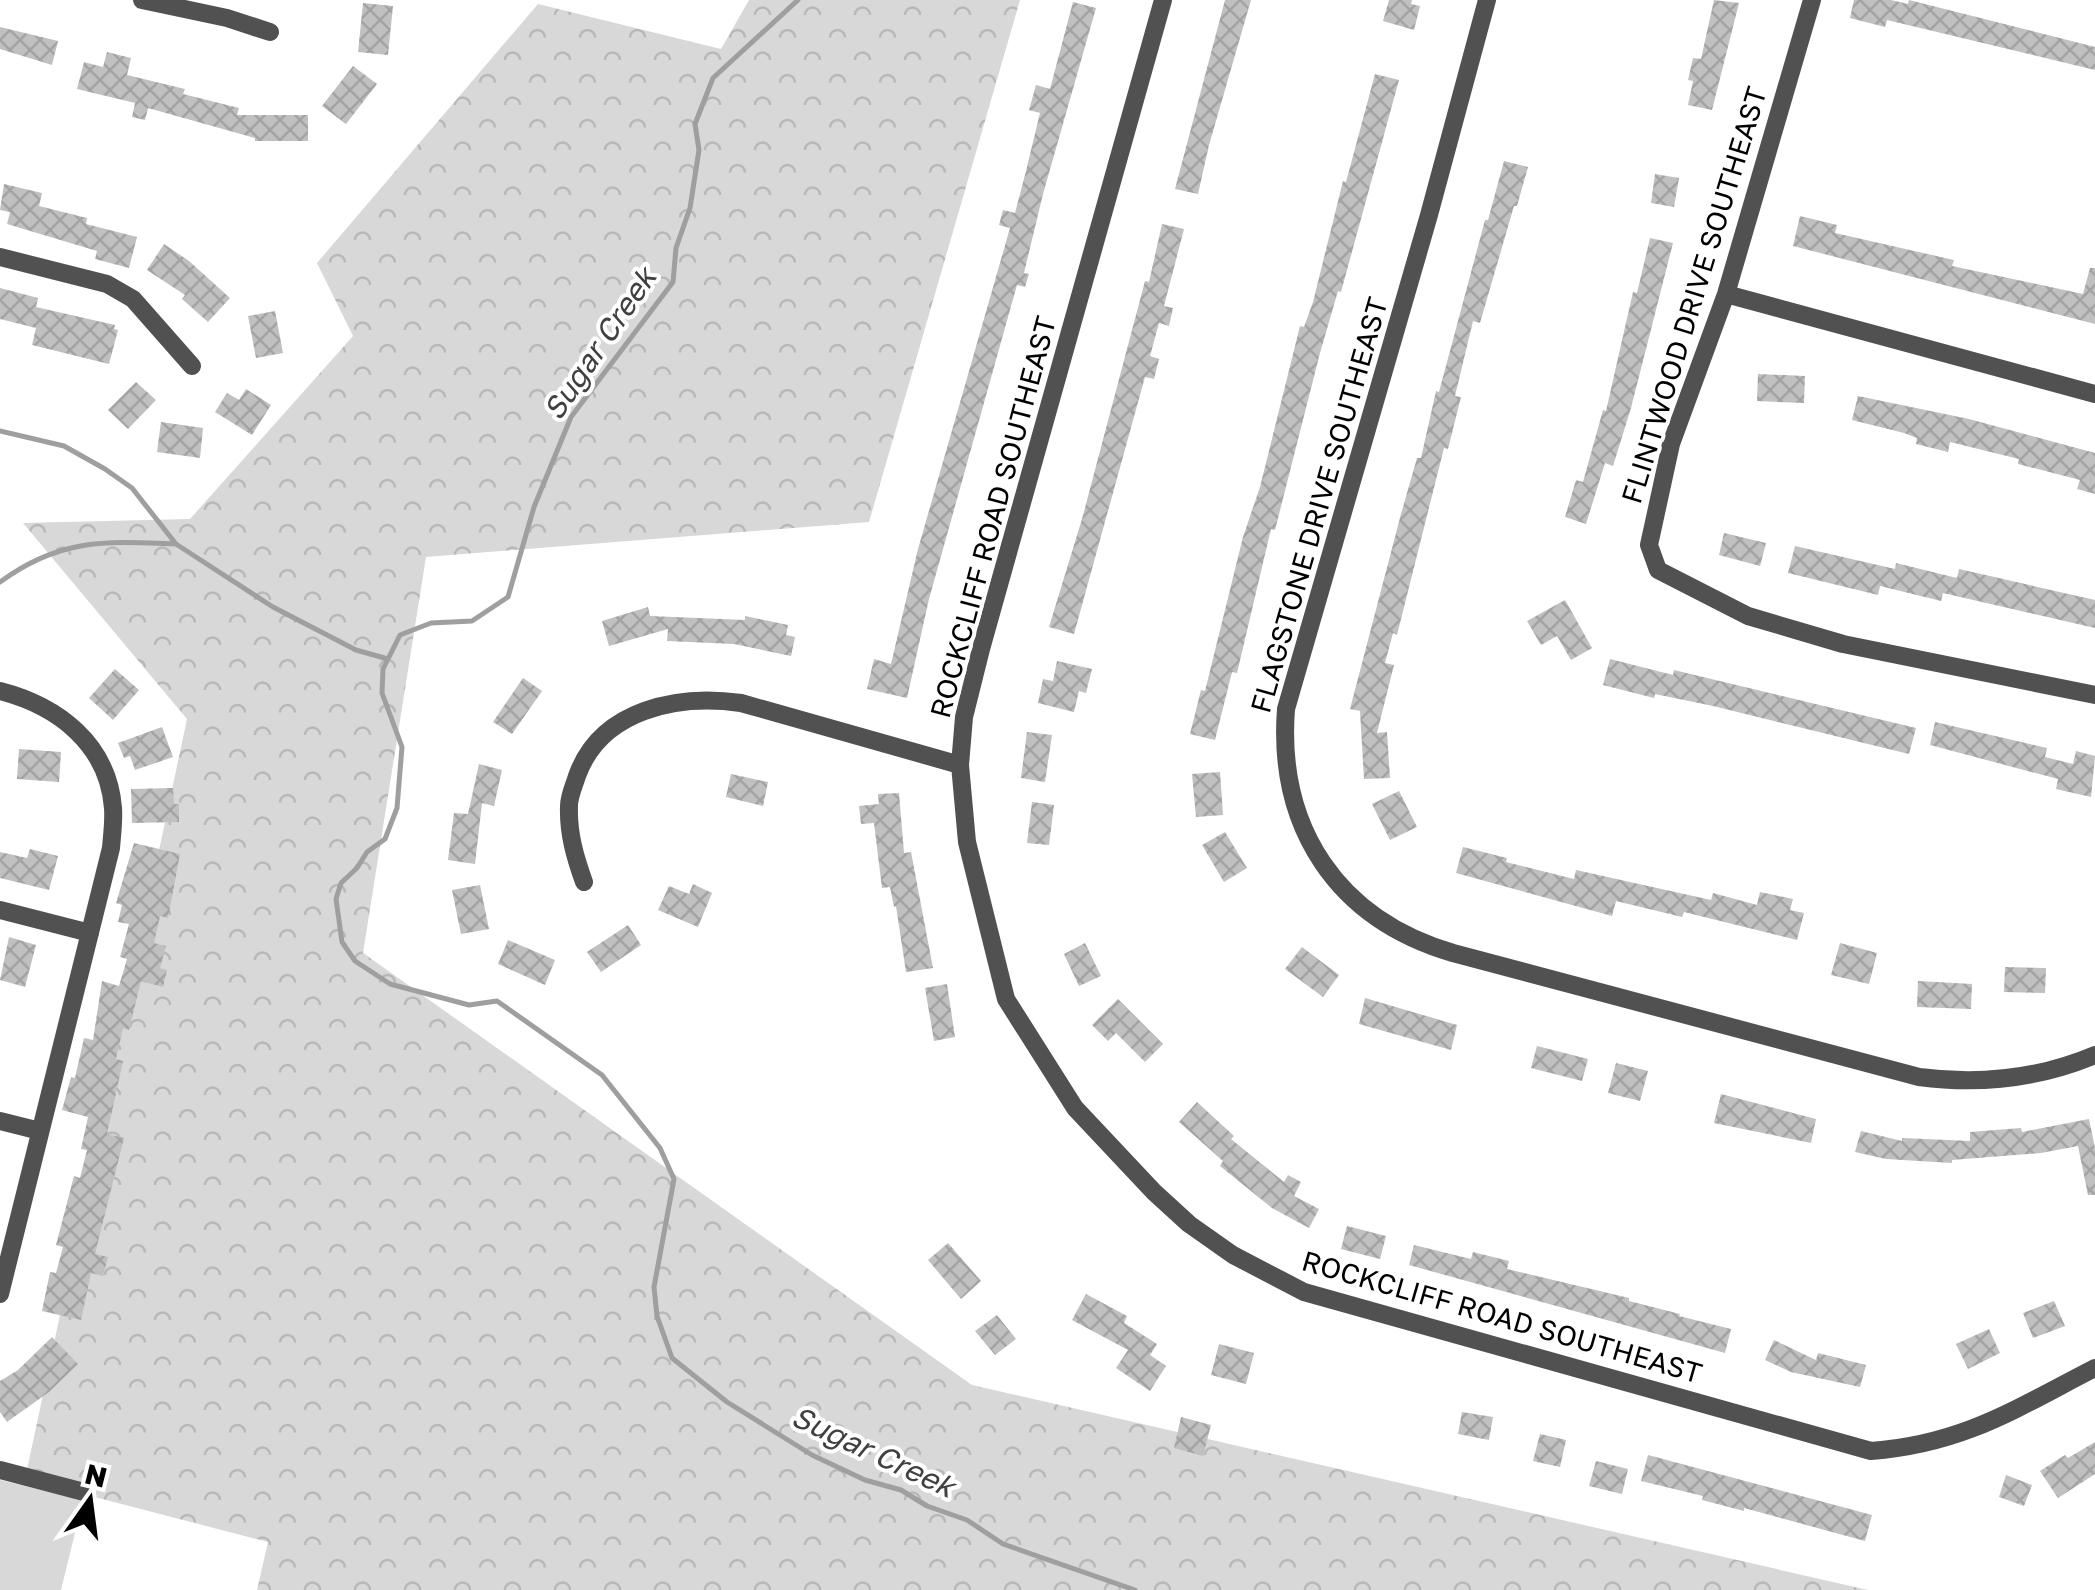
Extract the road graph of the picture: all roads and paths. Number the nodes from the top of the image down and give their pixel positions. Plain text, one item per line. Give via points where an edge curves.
1 (142, 0) edge
2 (1164, 0) edge
3 (1487, 0) edge
4 (1812, 0) edge
5 (270, 32) dead end
6 (0, 258) edge
7 (1726, 294) junction
8 (192, 366) dead end
9 (2095, 394) edge
10 (0, 691) edge
11 (2095, 695) edge
12 (960, 765) junction
13 (584, 882) dead end
14 (0, 910) edge
15 (90, 933) junction
16 (2095, 1056) edge
17 (0, 1121) edge
18 (40, 1131) junction
19 (0, 1294) edge
20 (2095, 1368) edge
21 (0, 1470) edge
22 (84, 1492) dead end

1 - 5 street
2 - 12 street, ROCKCLIFF ROAD SOUTHEAST via 977,666
3 - 16 street, FLAGSTONE DRIVE SOUTHEAST via 1286,709 1285,765 1309,842 1340,885 1380,921 1427,946 1919,1077 1999,1080
4 - 7 street, FLINTWOOD DRIVE SOUTHEAST
6 - 8 street via 107,284 132,299
7 - 9 street
7 - 11 street, FLINTWOOD DRIVE SOUTHEAST via 1671,444 1649,545 1658,570 1748,616 1843,644
10 - 15 street via 59,714 86,740 105,775 113,807 111,848
12 - 13 street via 741,704 661,704 603,735 582,763 568,802 571,844
12 - 20 street, ROCKCLIFF ROAD SOUTHEAST via 967,842 1006,998 1074,1108 1189,1224 1256,1269 1329,1301 1871,1450 1963,1434
14 - 15 street
15 - 18 street
17 - 18 street
18 - 19 street
21 - 22 street

